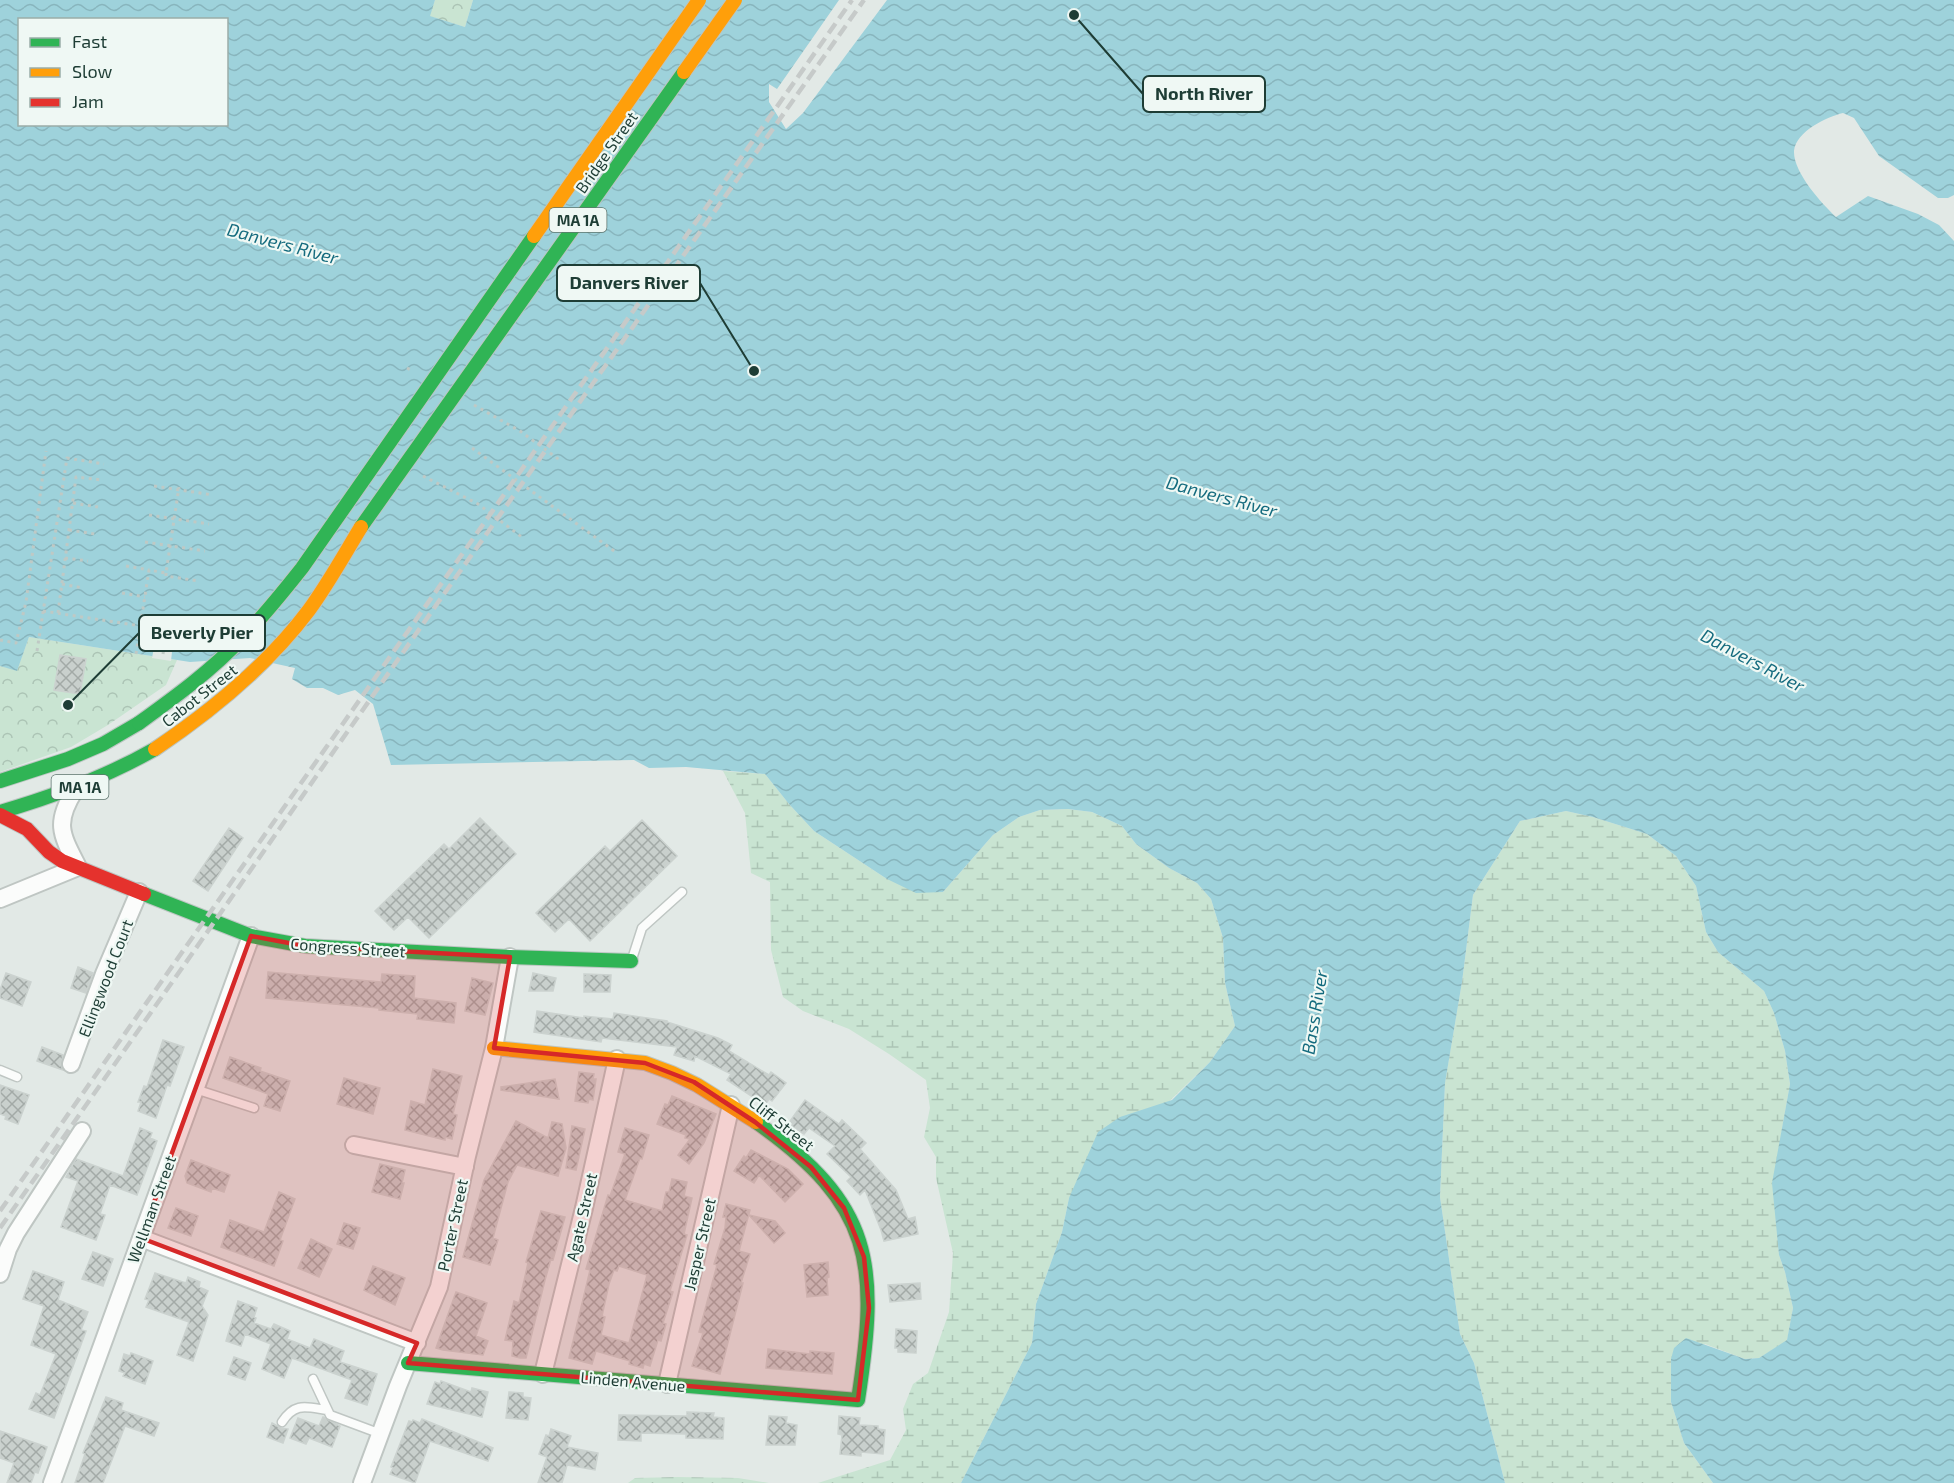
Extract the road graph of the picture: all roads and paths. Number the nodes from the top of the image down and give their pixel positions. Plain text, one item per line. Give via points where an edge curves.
1 (699, 0) edge
2 (735, 0) edge
3 (407, 368) dead end
4 (417, 373) dead end
5 (468, 402) dead end
6 (396, 434) joint
7 (421, 440) joint
8 (472, 448) dead end
9 (46, 451) dead end
10 (561, 461) dead end
11 (104, 464) dead end
12 (417, 472) dead end
13 (102, 480) dead end
14 (154, 486) dead end
15 (179, 488) junction
16 (213, 495) dead end
17 (73, 503) junction
18 (99, 507) dead end
19 (149, 514) dead end
20 (174, 518) junction
21 (209, 524) dead end
22 (69, 530) junction
23 (95, 534) dead end
24 (523, 538) dead end
25 (145, 542) dead end
26 (170, 546) junction
27 (205, 551) dead end
28 (617, 553) dead end
29 (65, 558) junction
30 (88, 561) dead end
31 (126, 566) dead end
32 (149, 570) junction
33 (166, 573) junction
34 (199, 580) dead end
35 (62, 584) junction
36 (83, 588) dead end
37 (122, 593) dead end
38 (145, 597) junction
39 (43, 611) junction
40 (58, 613) junction
41 (141, 626) junction
42 (166, 633) dead end
43 (0, 640) edge
44 (37, 651) dead end
45 (136, 654) dead end
46 (163, 654) dead end
47 (0, 781) edge
48 (76, 789) junction
49 (0, 814) edge
50 (78, 867) junction
51 (139, 892) junction
52 (682, 892) dead end
53 (0, 899) edge
54 (251, 936) junction
55 (510, 957) junction
56 (631, 961) joint
57 (494, 1048) junction
58 (617, 1059) junction
59 (71, 1064) dead end
60 (0, 1070) edge
61 (17, 1077) dead end
62 (195, 1089) junction
63 (731, 1105) junction
64 (254, 1108) dead end
65 (81, 1131) dead end
66 (354, 1144) dead end
67 (465, 1167) junction
68 (141, 1238) junction
69 (0, 1274) edge
70 (417, 1342) junction
71 (408, 1362) junction
72 (543, 1374) junction
73 (313, 1379) dead end
74 (667, 1384) junction
75 (858, 1400) joint
76 (327, 1410) junction
77 (282, 1422) dead end
78 (381, 1434) junction
79 (51, 1483) edge
80 (363, 1483) edge

1 - 6 main road, Bridge Street / MA 1A, bridge
2 - 7 main road, Bridge Street / MA 1A, bridge
3 - 4 path
5 - 10 path via 520,431
6 - 47 main road, Cabot Street / MA 1A, bridge via 302,568 255,626 202,676 139,723 103,744
7 - 48 main road, Cabot Street / MA 1A, bridge via 300,621 247,678 204,715 132,763
8 - 28 path
9 - 43 path via 16,643
11 - 39 path via 67,458
12 - 24 path via 478,504
13 - 17 path via 76,477
14 - 15 path
15 - 16 path
15 - 20 path
17 - 18 path
17 - 22 path
19 - 20 path
20 - 21 path
20 - 26 path
22 - 23 path
22 - 29 path
25 - 26 path
26 - 27 path
26 - 33 path
29 - 30 path
29 - 35 path
31 - 32 path
32 - 33 path
32 - 38 path
33 - 34 path
35 - 36 path
35 - 40 path
37 - 38 path
38 - 41 path
39 - 40 path
39 - 44 path
40 - 41 path
41 - 45 path
42 - 46 path
48 - 49 main road, Cabot Street / MA 1A
48 - 50 street via 61,818 66,844
49 - 50 main road, Congress Street via 27,829 62,861
50 - 51 main road, Congress Street
50 - 53 street
51 - 54 main road, Congress Street
51 - 59 street, Ellingwood Court
52 - 56 lane via 642,928
54 - 55 main road, Congress Street via 305,946
54 - 62 street, Wellman Street
55 - 56 main road, Congress Street
55 - 57 street, Porter Street
57 - 58 main road, Cliff Street
57 - 67 street, Porter Street
58 - 63 main road, Cliff Street via 669,1070
58 - 72 street, Agate Street
60 - 61 lane
62 - 64 lane
62 - 68 street, Wellman Street
63 - 74 street, Jasper Street
63 - 75 main road, Cliff Street via 811,1167 857,1231 869,1290
65 - 69 street via 16,1233
66 - 67 street
67 - 70 street, Porter Street via 439,1287
68 - 70 street
68 - 79 street, Wellman Street
70 - 71 street, Porter Street
71 - 72 main road, Linden Avenue
71 - 78 street, Porter Street
72 - 74 main road, Linden Avenue
73 - 76 lane
74 - 75 main road, Linden Avenue
76 - 77 lane via 298,1407 290,1410
76 - 78 lane
78 - 80 street, Porter Street

